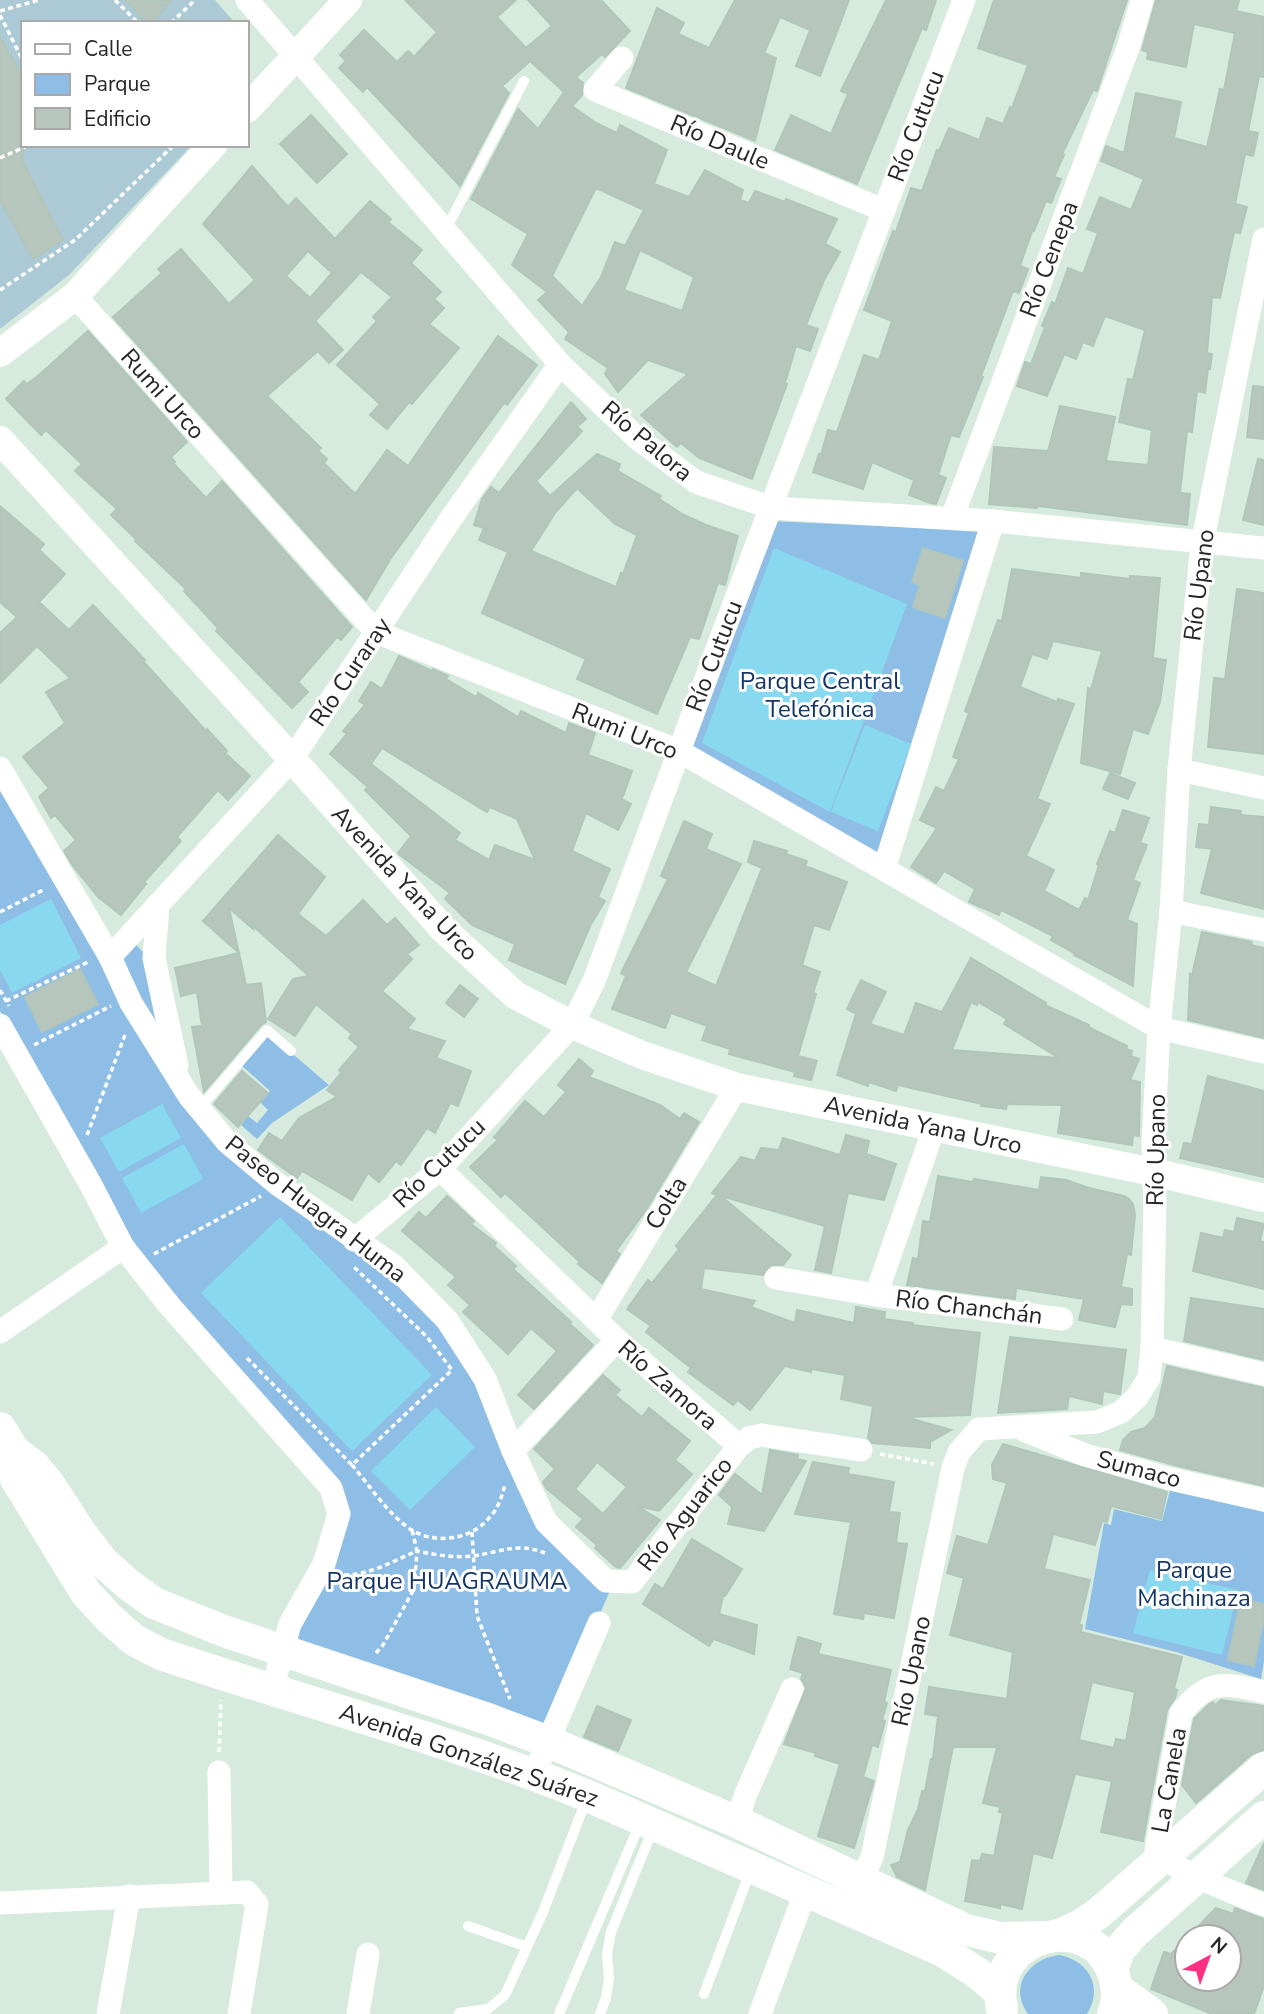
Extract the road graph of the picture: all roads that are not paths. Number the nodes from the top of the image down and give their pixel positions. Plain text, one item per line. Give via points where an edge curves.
1 (247, 0) edge
2 (348, 0) edge
3 (964, 0) edge
4 (1142, 0) edge
5 (296, 56) junction
6 (622, 58) dead end
7 (524, 81) dead end
8 (248, 108) edge
9 (211, 147) edge
10 (883, 210) junction
11 (446, 229) junction
12 (1264, 239) edge
13 (75, 296) junction
14 (0, 353) edge
15 (560, 364) junction
16 (0, 440) edge
17 (772, 508) junction
18 (952, 518) junction
19 (993, 521) junction
20 (1202, 544) junction
21 (1264, 548) edge
22 (376, 632) junction
23 (679, 751) junction
24 (292, 759) junction
25 (0, 768) edge
26 (1180, 770) junction
27 (1264, 788) edge
28 (884, 869) junction
29 (158, 905) junction
30 (1171, 911) junction
31 (1264, 930) edge
32 (101, 958) junction
33 (0, 1025) edge
34 (572, 1025) junction
35 (1159, 1028) junction
36 (291, 1051) dead end
37 (1264, 1052) edge
38 (180, 1082) junction
39 (737, 1087) junction
40 (200, 1109) junction
41 (934, 1128) junction
42 (440, 1168) junction
43 (1153, 1172) junction
44 (1264, 1198) edge
45 (354, 1240) junction
46 (123, 1247) junction
47 (776, 1278) dead end
48 (876, 1295) junction
49 (1062, 1319) dead end
50 (596, 1320) junction
51 (0, 1332) edge
52 (617, 1340) junction
53 (1152, 1348) junction
54 (1264, 1374) edge
55 (1018, 1427) junction
56 (7, 1439) edge
57 (739, 1446) junction
58 (861, 1450) road end
59 (513, 1451) junction
60 (1264, 1500) edge
61 (632, 1582) joint
62 (599, 1623) dead end
63 (282, 1650) junction
64 (792, 1689) dead end
65 (272, 1690) junction
66 (1264, 1692) edge
67 (535, 1737) junction
68 (1264, 1768) edge
69 (219, 1772) road end
70 (534, 1774) junction
71 (588, 1796) junction
72 (1264, 1817) edge
73 (649, 1821) junction
74 (737, 1822) junction
75 (1161, 1857) junction
76 (752, 1866) junction
77 (1198, 1876) junction
78 (806, 1890) junction
79 (221, 1891) junction
80 (856, 1895) junction
81 (129, 1896) junction
82 (0, 1903) edge
83 (1264, 1905) edge
84 (468, 1926) dead end
85 (1052, 1936) junction
86 (527, 1947) junction
87 (368, 1954) dead end
88 (1114, 1991) edge
89 (704, 1994) dead end
90 (999, 2005) edge
91 (459, 2012) edge
92 (108, 2014) edge
93 (239, 2014) edge
94 (358, 2014) edge
95 (559, 2014) edge
96 (600, 2014) edge
97 (760, 2014) edge
98 (1152, 2014) edge

1 - 5 street, Río Palora
2 - 5 street
3 - 10 street, Río Cutucu
4 - 18 street, Río Cenepa
5 - 8 street
5 - 11 street, Río Palora
6 - 10 street, Río Daule via 595,90
7 - 11 lane
9 - 13 street
10 - 17 street, Río Cutucu
11 - 15 street, Río Palora
12 - 20 street, Río Upano
13 - 14 street
13 - 22 street, Rumi Urco
15 - 17 street, Río Palora via 637,438 696,482
15 - 22 street, Río Curaray
16 - 24 street, Avenida Yana Urco
17 - 18 street, Río Palora
17 - 23 street, Río Cutucu
18 - 19 street, Río Palora
19 - 20 street, Río Palora
19 - 28 street
20 - 21 street, Río Palora
20 - 26 street, Río Upano
22 - 23 street, Rumi Urco
22 - 24 street, Río Curaray
23 - 28 street, Rumi Urco
23 - 34 street, Río Cutucu via 594,981
24 - 29 street, Río Curaray
24 - 34 street, Avenida Yana Urco via 444,930 515,995
25 - 32 street, Paseo Huagra Huma via 65,879
26 - 27 street
26 - 30 street, Río Upano
28 - 35 street, Rumi Urco
29 - 32 street, Río Curaray
29 - 38 street via 154,958
30 - 31 street
30 - 35 street, Río Upano
32 - 38 street, Paseo Huagra Huma
33 - 46 street
34 - 39 street, Avenida Yana Urco
34 - 42 street, Río Cutucu
35 - 37 street, Rumi Urco
35 - 43 street, Río Upano
36 - 40 lane via 267,1030
38 - 40 street, Paseo Huagra Huma
39 - 41 street, Avenida Yana Urco
39 - 50 street, Colta
40 - 45 street, Paseo Huagra Huma via 227,1142
41 - 43 street, Avenida Yana Urco
41 - 48 street, Río Chanchán
42 - 45 street, Río Cutucu
42 - 50 street, Río Zamora
43 - 44 street, Avenida Yana Urco
43 - 53 street, Río Upano
45 - 59 street, Paseo Huagra Huma via 394,1266 447,1320 485,1379
46 - 51 street
46 - 63 street via 331,1488 339,1514 324,1564 290,1624
47 - 48 street, Río Chanchán
48 - 49 street, Río Chanchán
50 - 52 street, Río Zamora
52 - 57 street, Río Zamora
52 - 59 street
53 - 54 street
53 - 55 street, Río Upano via 1149,1378 1121,1412 1097,1422
55 - 60 street, Sumaco via 1085,1455
55 - 80 street, Río Upano via 979,1429 959,1452 953,1468 872,1857
56 - 63 main road, Avenida González Suárez via 34,1465 104,1563 129,1585 182,1616
56 - 65 main road, Avenida González Suárez via 16,1479 86,1592 108,1618 134,1640 161,1654
57 - 58 street, Río Zamora via 749,1437 762,1435
57 - 61 street, Río Aguarico
59 - 61 street, Paseo Huagra Huma via 546,1522 606,1581
62 - 67 street
63 - 65 street
63 - 67 main road, Avenida González Suárez
64 - 74 street
65 - 70 main road, Avenida González Suárez
66 - 75 street, La Canela via 1215,1685 1192,1699 1181,1713 1157,1840
67 - 70 street
67 - 74 main road, Avenida González Suárez
68 - 75 main road
69 - 79 street
70 - 71 main road, Avenida González Suárez
71 - 73 main road, Avenida González Suárez
71 - 86 lane
72 - 77 main road
73 - 76 main road, Avenida González Suárez
73 - 95 lane
73 - 96 lane via 611,1932 609,1978
74 - 80 main road, Avenida González Suárez
75 - 77 street, La Canela
75 - 85 main road via 1099,1913 1081,1926
76 - 78 main road, Avenida González Suárez
76 - 89 lane
77 - 83 street, La Canela
77 - 88 main road via 1120,1949
78 - 80 main road, Avenida González Suárez
78 - 97 street
79 - 81 street
79 - 93 street via 247,1892 257,1904
80 - 85 main road, Avenida González Suárez via 1001,1938
80 - 90 main road, Avenida González Suárez via 976,1972
81 - 82 street
81 - 92 street
84 - 86 lane
85 - 88 main road via 1093,1946 1105,1959
85 - 90 main road via 1021,1949 1011,1960 1002,1980
86 - 91 lane via 505,1995 488,2009
87 - 94 street
88 - 98 main road

